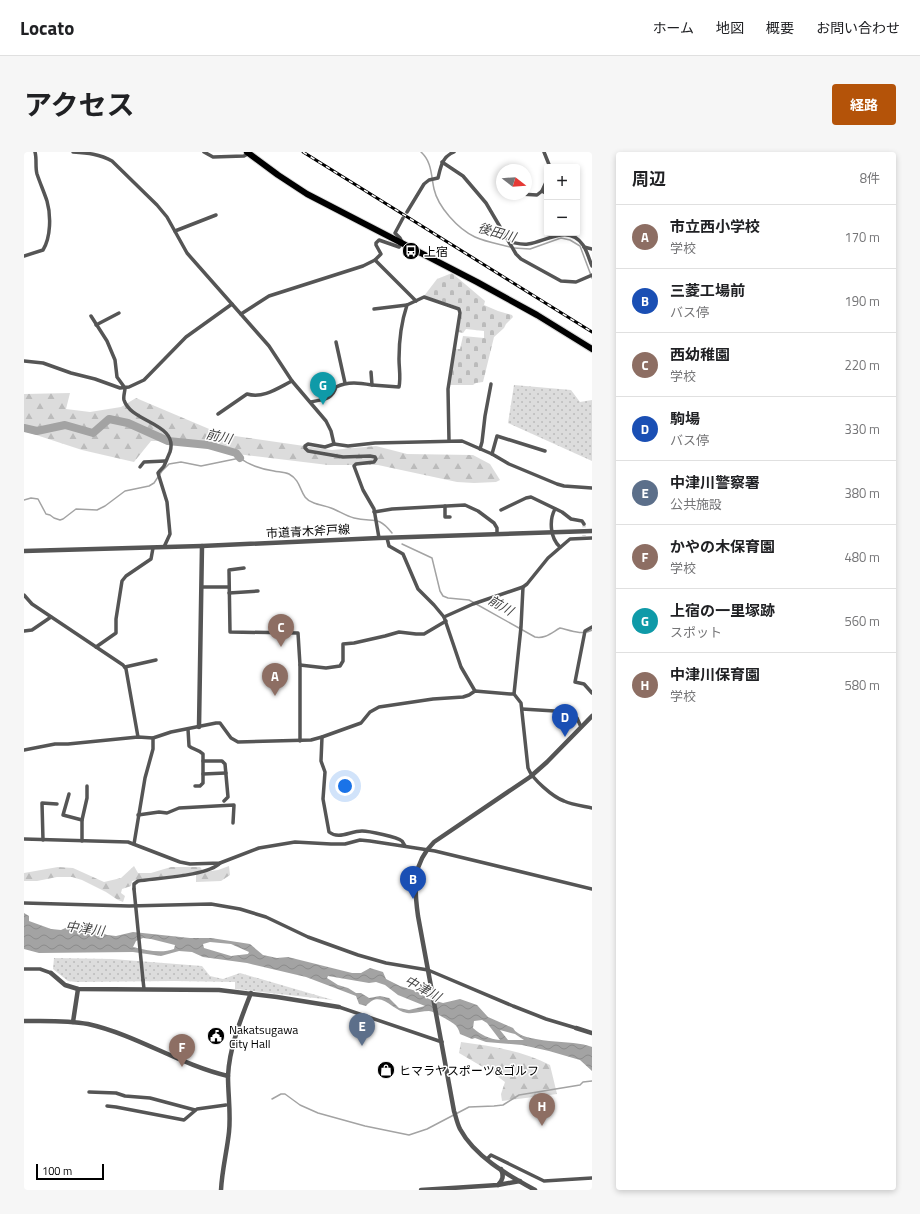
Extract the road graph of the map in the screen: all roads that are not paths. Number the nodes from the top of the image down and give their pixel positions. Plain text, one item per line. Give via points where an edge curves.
1 (35, 152) edge
2 (73, 152) edge
3 (204, 152) edge
4 (454, 152) edge
5 (544, 152) edge
6 (248, 153) edge
7 (442, 162) junction
8 (549, 164) edge
9 (544, 187) edge
10 (542, 191) joint
11 (532, 195) edge
12 (407, 212) dead end
13 (216, 215) dead end
14 (403, 218) dead end
15 (175, 231) junction
16 (402, 242) junction
17 (510, 243) junction
18 (584, 247) junction
19 (592, 249) edge
20 (24, 256) edge
21 (375, 260) junction
22 (592, 266) edge
23 (591, 276) edge
24 (416, 301) junction
25 (232, 304) junction
26 (407, 305) junction
27 (374, 309) dead end
28 (119, 313) dead end
29 (241, 314) junction
30 (91, 316) dead end
31 (96, 324) junction
32 (336, 342) dead end
33 (592, 349) edge
34 (24, 361) edge
35 (372, 372) dead end
36 (292, 380) junction
37 (346, 383) junction
38 (491, 384) dead end
39 (372, 385) junction
40 (125, 388) junction
41 (311, 402) junction
42 (218, 414) dead end
43 (449, 441) junction
44 (334, 444) junction
45 (480, 449) junction
46 (545, 451) dead end
47 (492, 454) junction
48 (165, 460) junction
49 (140, 467) dead end
50 (592, 488) edge
51 (445, 506) junction
52 (555, 509) junction
53 (501, 510) dead end
54 (374, 512) junction
55 (450, 517) dead end
56 (584, 524) dead end
57 (592, 531) edge
58 (552, 533) junction
59 (497, 534) junction
60 (379, 538) junction
61 (387, 538) junction
62 (592, 538) edge
63 (202, 546) junction
64 (164, 547) junction
65 (560, 547) junction
66 (153, 548) junction
67 (24, 551) edge
68 (244, 568) dead end
69 (202, 586) junction
70 (228, 587) junction
71 (523, 587) junction
72 (258, 591) dead end
73 (228, 593) junction
74 (24, 595) edge
75 (51, 617) junction
76 (444, 617) junction
77 (446, 622) junction
78 (592, 627) edge
79 (24, 631) edge
80 (96, 647) junction
81 (156, 660) dead end
82 (300, 665) junction
83 (125, 667) junction
84 (474, 691) junction
85 (592, 693) edge
86 (514, 694) junction
87 (522, 709) junction
88 (592, 716) edge
89 (590, 722) edge
90 (199, 727) junction
91 (581, 727) junction
92 (188, 729) junction
93 (138, 736) junction
94 (322, 737) junction
95 (153, 738) junction
96 (300, 740) junction
97 (24, 750) edge
98 (203, 761) junction
99 (226, 773) junction
100 (203, 774) junction
101 (532, 775) junction
102 (87, 786) dead end
103 (195, 786) dead end
104 (69, 794) dead end
105 (224, 801) dead end
106 (57, 804) dead end
107 (592, 808) edge
108 (138, 815) junction
109 (82, 820) junction
110 (233, 823) dead end
111 (24, 839) edge
112 (43, 840) junction
113 (82, 841) junction
114 (134, 844) junction
115 (405, 846) junction
116 (426, 850) junction
117 (220, 863) junction
118 (592, 889) edge
119 (24, 903) edge
120 (24, 969) edge
121 (428, 970) junction
122 (51, 973) joint
123 (78, 989) junction
124 (144, 989) junction
125 (251, 993) junction
126 (339, 1007) joint
127 (24, 1022) edge
128 (73, 1022) junction
129 (576, 1028) joint
130 (592, 1033) edge
131 (442, 1042) junction
132 (228, 1076) junction
133 (89, 1092) dead end
134 (226, 1105) dead end
135 (107, 1106) dead end
136 (195, 1110) junction
137 (487, 1159) junction
138 (501, 1169) junction
139 (592, 1178) edge
140 (520, 1181) junction
141 (498, 1185) junction
142 (221, 1190) edge
143 (421, 1190) edge
144 (535, 1190) edge

1 - 20 street via 37,172 47,202 50,225 43,250
2 - 15 street via 92,153 112,161 157,204
3 - 6 street via 213,157 244,156
4 - 7 street via 446,156
5 - 8 street
6 - 16 highway via 302,191
7 - 12 street via 438,178 424,184
7 - 17 street via 464,176 486,203
9 - 10 street
10 - 11 street via 537,195
13 - 15 street
14 - 16 street via 395,233
15 - 25 street via 186,254
16 - 21 street via 399,247 381,240 377,241 376,245 381,254
16 - 33 highway via 537,315
17 - 18 street via 528,244 564,234 576,238
17 - 23 street via 521,259 561,281 576,282
18 - 19 street
18 - 22 street
21 - 24 street
21 - 29 street via 269,296
24 - 26 street
24 - 43 street via 424,297 451,305 460,311 448,389
25 - 29 street
25 - 40 street via 189,335 144,380
26 - 27 street
26 - 39 street via 400,334 399,387
28 - 31 street
29 - 36 street via 269,346
30 - 31 street
31 - 40 street via 107,341 115,360 117,377
32 - 37 street
34 - 40 street via 43,363 71,374 95,378
35 - 39 street
36 - 41 street
36 - 42 street via 254,397 247,394
37 - 39 street
37 - 41 street via 336,386 334,393 328,398
38 - 45 street
40 - 48 street via 124,398 129,408 170,437 170,451
41 - 44 street via 326,421
43 - 44 street via 348,446
43 - 45 street via 462,441
44 - 54 street via 308,444 305,448 308,451 342,457 375,457 374,462 354,466
45 - 47 street
46 - 47 street via 497,436
47 - 50 street via 508,464 557,484
48 - 49 street via 144,462
48 - 64 street via 158,473 166,495 170,534
51 - 54 street
51 - 55 street via 445,517
51 - 59 street via 461,504 470,507 494,523
52 - 53 street via 531,497
52 - 56 street via 571,520 582,521
52 - 58 street via 552,516
54 - 60 street
57 - 58 street, 市道青木斧戸線
58 - 59 street, 市道青木斧戸線
58 - 65 street via 553,539
59 - 61 street, 市道青木斧戸線
60 - 61 street, 市道青木斧戸線
60 - 63 street, 市道青木斧戸線
61 - 76 street via 389,546 404,556 418,589
62 - 65 street via 570,539
63 - 64 street, 市道青木斧戸線
63 - 69 street
64 - 66 street, 市道青木斧戸線
65 - 71 street
66 - 67 street, 市道青木斧戸線
66 - 80 street via 151,559 122,581 116,633
68 - 70 street via 229,570
69 - 70 street
69 - 90 street
70 - 73 street
71 - 76 street
71 - 86 street
72 - 73 street
73 - 82 street via 230,632 298,633
74 - 75 street
75 - 79 street via 32,630
75 - 80 street
76 - 77 street
77 - 82 street via 424,634 399,632 343,644 343,660 340,666 326,668
77 - 84 street via 461,667
78 - 85 street via 585,631 575,682 584,684
80 - 83 street
81 - 83 street
82 - 96 street
83 - 93 street
84 - 86 street
84 - 94 street via 463,697 379,707 360,723
86 - 87 street
87 - 91 street via 555,711 559,718 577,718
87 - 101 street via 528,768
88 - 89 street
89 - 91 street
90 - 92 street
90 - 96 street via 220,723 231,738 238,742
91 - 101 street
92 - 95 street
92 - 98 street via 189,746 203,754
93 - 95 street
93 - 97 street via 55,744
94 - 96 street
94 - 115 street via 321,761 325,772 323,799 329,832 339,836 363,831 396,838
95 - 108 street via 153,749
98 - 99 street via 222,761
98 - 100 street
99 - 100 street
99 - 105 street via 228,797
100 - 103 street via 203,783
101 - 107 street via 553,795 565,802
101 - 116 street via 446,832
102 - 109 street via 88,798
104 - 109 street via 63,815
106 - 112 street via 42,803
108 - 110 street via 167,813 179,808 234,805
108 - 114 street
109 - 113 street
111 - 112 street
112 - 113 street
113 - 114 street
114 - 117 street via 180,862
115 - 116 street
115 - 117 street via 365,840 338,844 295,842 259,848
116 - 118 street
116 - 121 street via 416,875 415,894
117 - 124 street, bridge via 216,867 192,874 138,881 134,884
119 - 121 street via 129,906 211,904 266,917 308,937 358,955
120 - 122 street via 40,969
121 - 129 street via 546,1019
121 - 131 street
122 - 123 street via 67,986
123 - 124 street
123 - 128 street
124 - 125 street
125 - 126 street
125 - 132 street via 232,1049
126 - 131 street
127 - 128 street
128 - 132 street via 101,1028
129 - 130 street
131 - 137 street via 459,1127 471,1145
132 - 142 street via 229,1131
133 - 136 street via 150,1098
134 - 136 street
135 - 136 street via 180,1120 186,1119
137 - 138 street
137 - 139 street via 491,1155 544,1181
138 - 140 street
138 - 141 street via 503,1178
140 - 141 street
140 - 144 street
141 - 143 street

